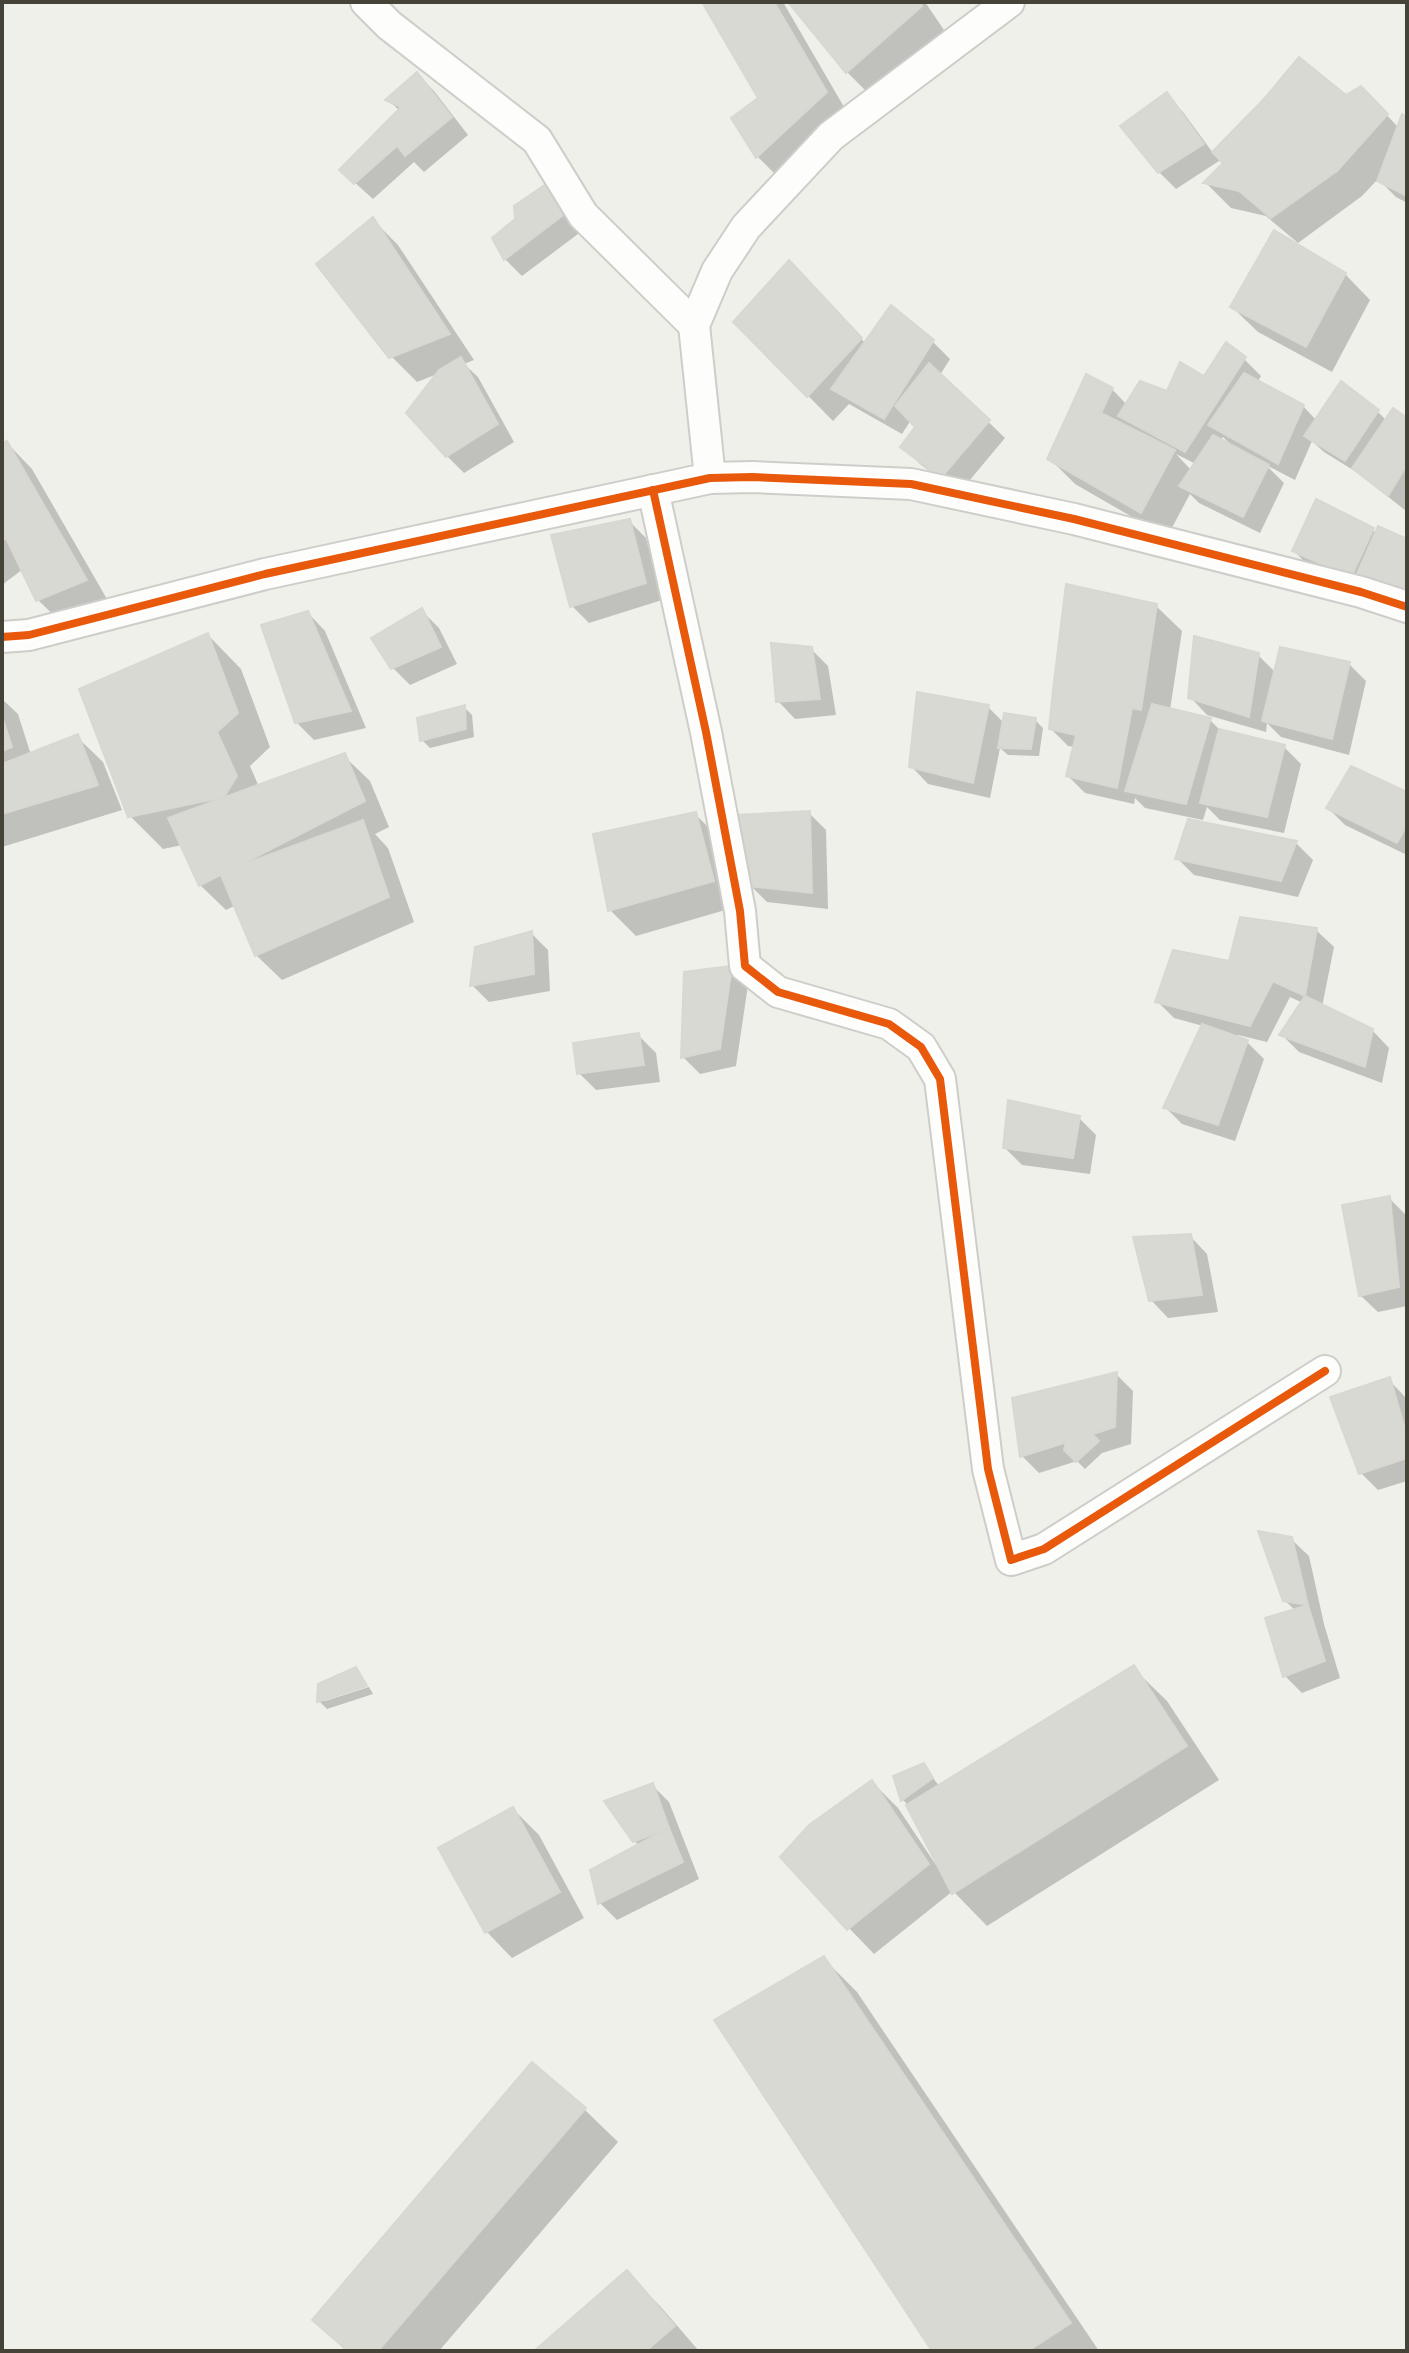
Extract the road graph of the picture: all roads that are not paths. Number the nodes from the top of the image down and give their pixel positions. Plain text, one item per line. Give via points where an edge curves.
1 (366, 2) edge
2 (1009, 2) edge
3 (694, 325) junction
4 (710, 478) junction
5 (653, 490) junction
6 (1407, 607) edge
7 (2, 637) edge
8 (1325, 1371) dead end

1 - 3 street via 537,140 583,215
2 - 3 street via 831,136 746,227 717,271
3 - 4 street
4 - 5 street
4 - 6 street via 911,484 1074,519
5 - 7 street
5 - 8 street via 709,747 745,966 778,992 889,1024 921,1047 940,1079 988,1469 1011,1560 1044,1549

